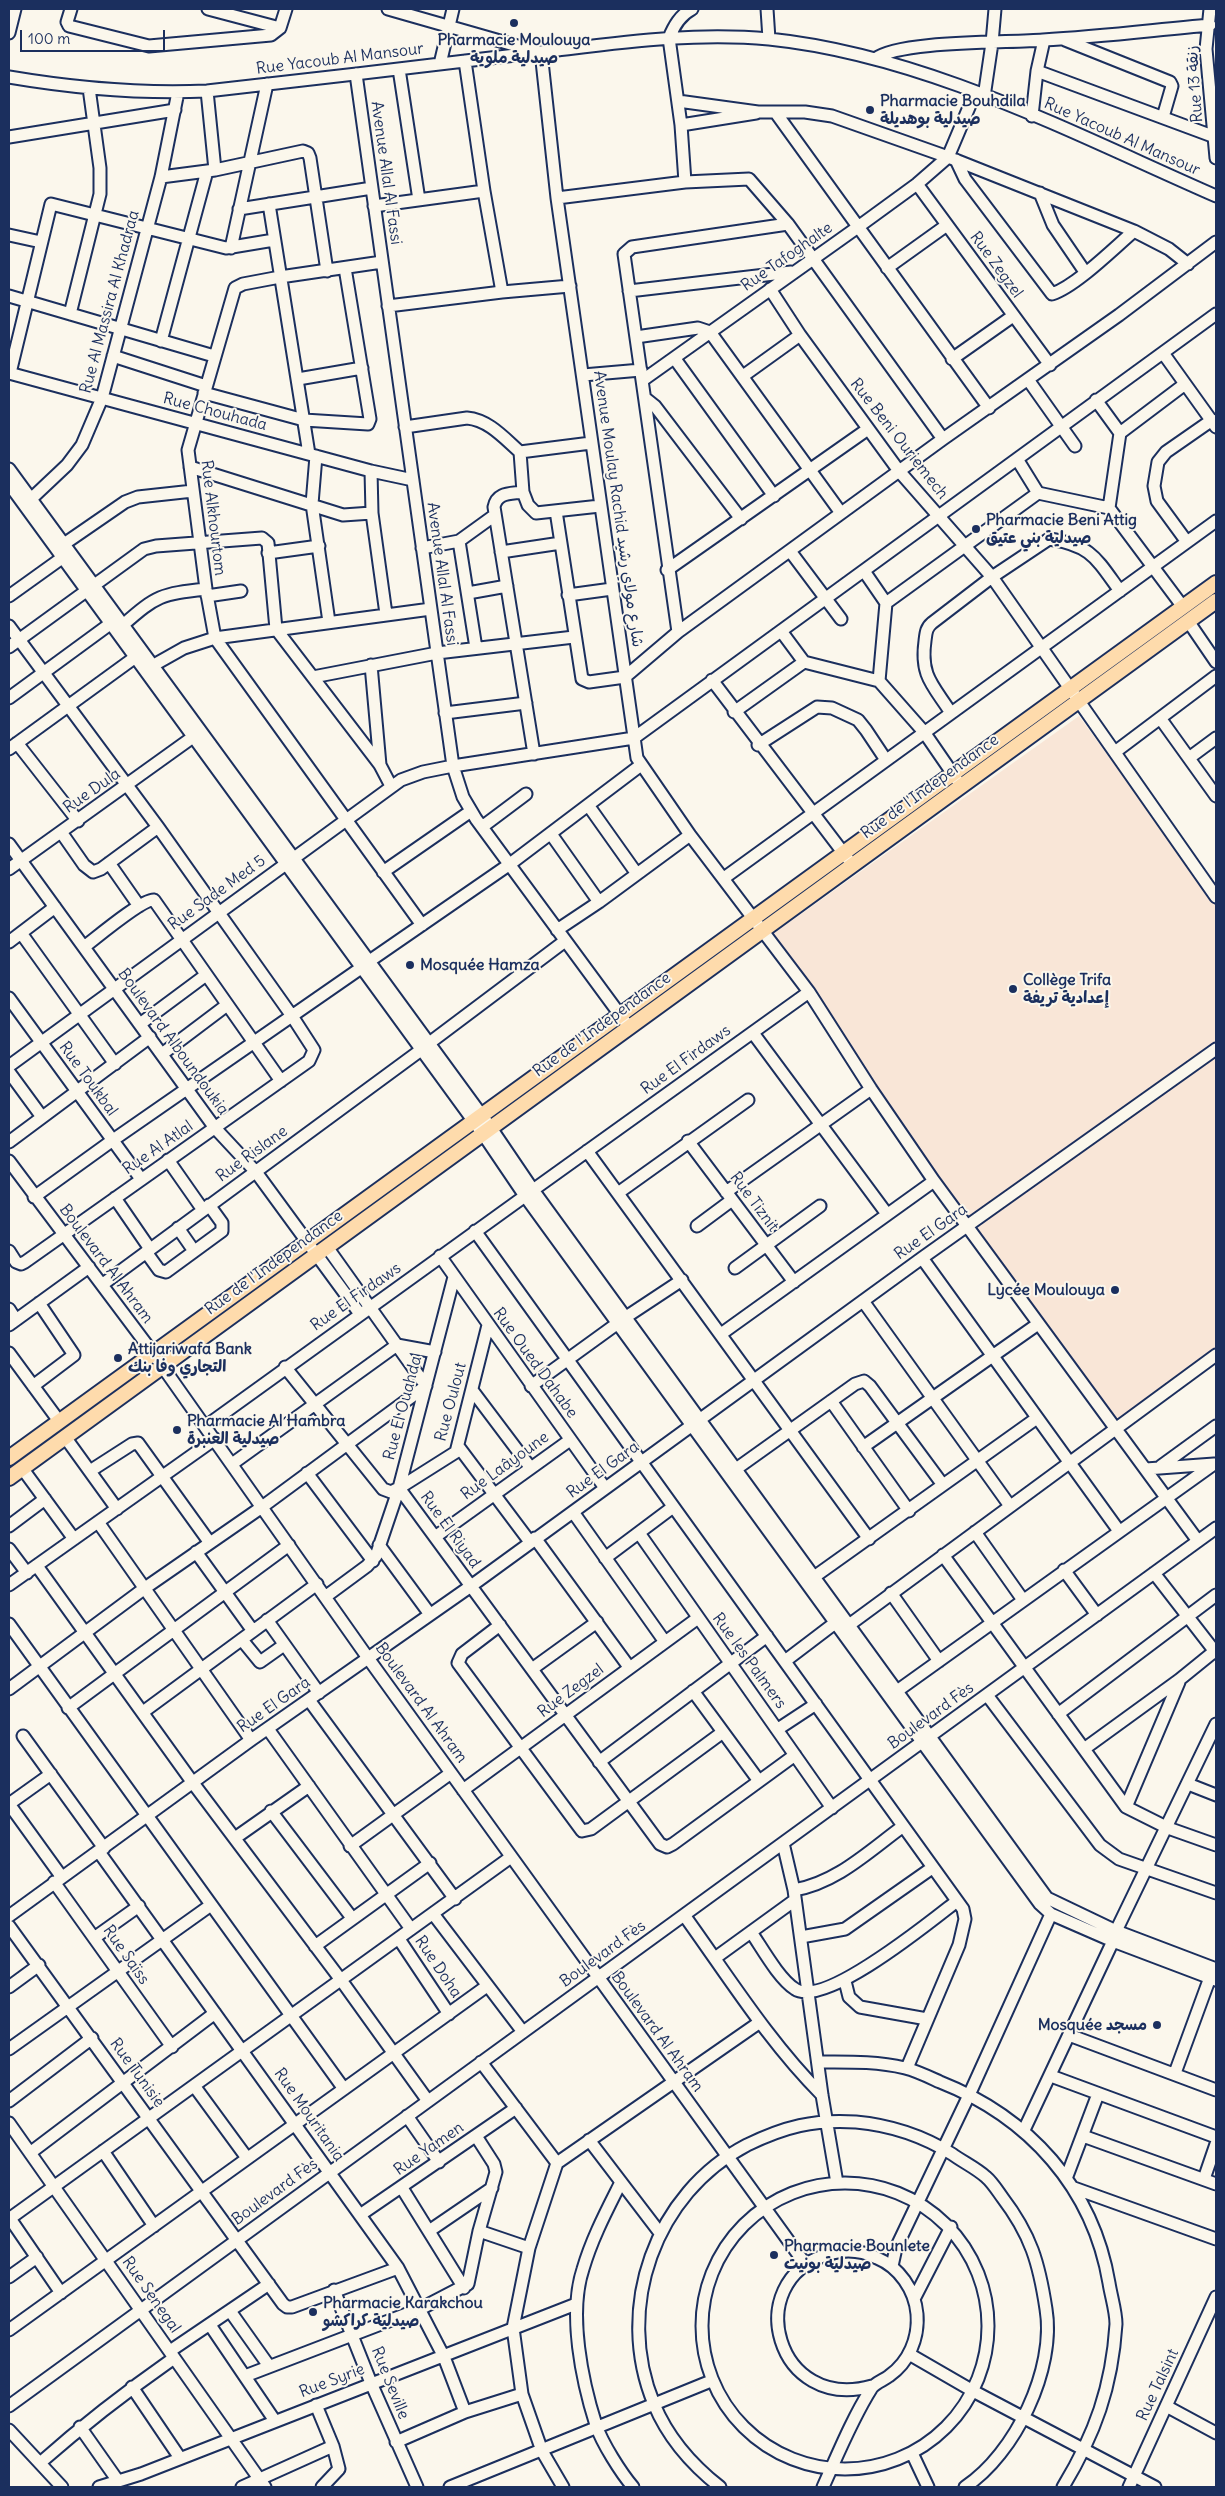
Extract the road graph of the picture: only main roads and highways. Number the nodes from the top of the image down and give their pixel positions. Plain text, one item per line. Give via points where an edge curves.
1 (1216, 583) edge
2 (1216, 601) edge
3 (958, 780) junction
4 (624, 1021) junction
5 (9, 1458) edge
6 (9, 1478) edge

1 - 3 main road, Rue de l'Independance via 1072,689
2 - 3 main road, Rue de l'Independance via 1080,700
3 - 4 main road, Rue de l'Independance
4 - 5 main road, Rue de l'Independance via 478,1119
4 - 6 main road, Rue de l'Independance via 487,1131

